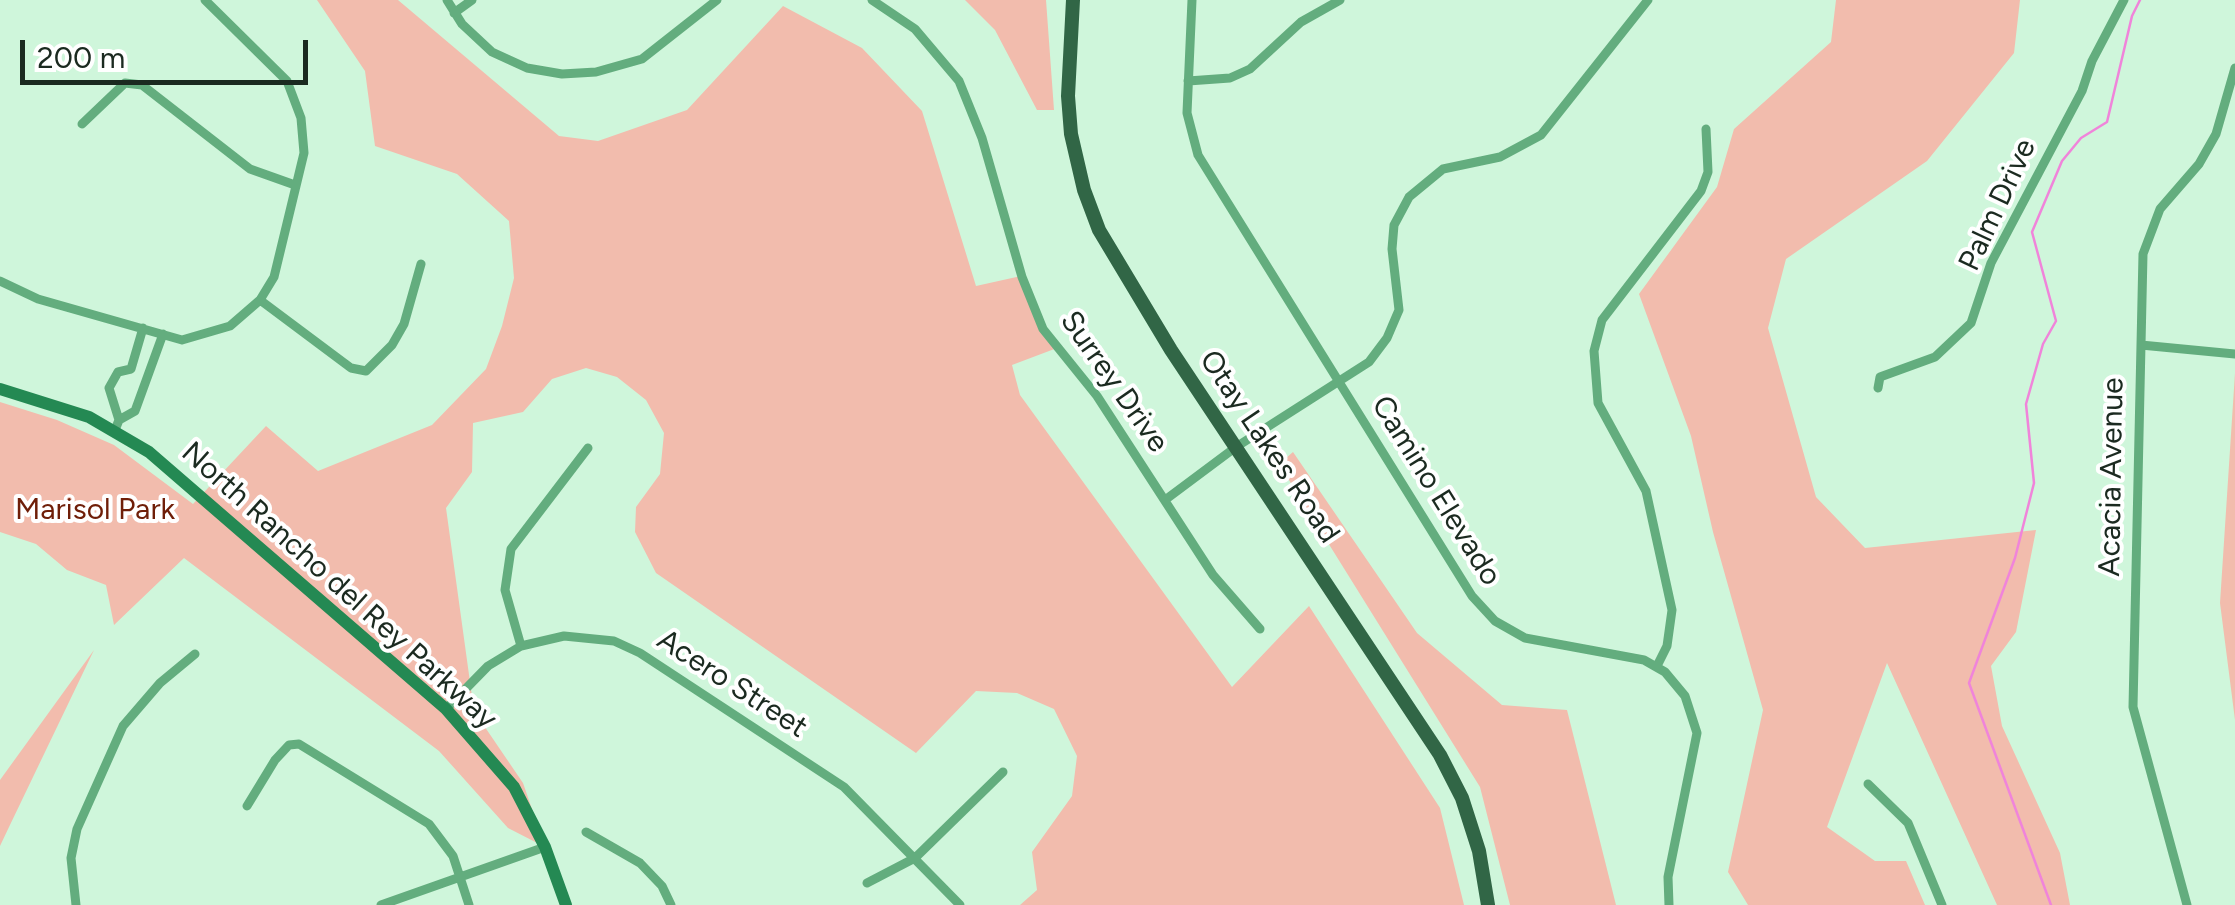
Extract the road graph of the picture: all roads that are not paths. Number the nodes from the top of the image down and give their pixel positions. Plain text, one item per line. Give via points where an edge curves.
1 (205, 0) edge
2 (447, 0) edge
3 (472, 0) edge
4 (717, 0) edge
5 (872, 0) edge
6 (1073, 0) edge
7 (1192, 0) edge
8 (1340, 0) edge
9 (1648, 0) edge
10 (2124, 0) edge
11 (454, 13) junction
12 (2235, 68) edge
13 (1188, 81) junction
14 (82, 124) dead end
15 (1706, 129) dead end
16 (295, 185) junction
17 (421, 264) dead end
18 (0, 281) edge
19 (260, 300) junction
20 (143, 328) junction
21 (163, 334) junction
22 (2141, 346) junction
23 (2235, 354) edge
24 (131, 369) junction
25 (149, 375) junction
26 (1339, 382) junction
27 (1878, 388) dead end
28 (0, 389) edge
29 (117, 425) junction
30 (1236, 447) junction
31 (588, 448) dead end
32 (1164, 500) junction
33 (1260, 629) dead end
34 (521, 646) junction
35 (196, 654) dead end
36 (1656, 666) junction
37 (446, 709) junction
38 (1002, 772) dead end
39 (1868, 784) dead end
40 (247, 806) dead end
41 (586, 832) dead end
42 (545, 847) junction
43 (914, 858) junction
44 (461, 878) junction
45 (867, 883) dead end
46 (76, 905) edge
47 (381, 905) edge
48 (469, 905) edge
49 (566, 905) edge
50 (671, 905) edge
51 (960, 905) edge
52 (1488, 905) edge
53 (1670, 905) edge
54 (1942, 905) edge
55 (2187, 905) edge

1 - 16 street via 287,81 304,141
2 - 11 street
3 - 11 street
4 - 11 street via 642,59 596,72 550,73 515,64 481,44
5 - 32 street, Surrey Drive via 916,29 959,81 1042,329 1098,396
6 - 30 main road, Otay Lakes Road via 1069,115 1091,210 1119,268
7 - 13 street, Camino Elevado
8 - 13 street via 1301,22 1250,70
9 - 26 street via 1540,135 1500,157 1442,169 1409,197 1394,225 1396,320 1376,355
10 - 27 street, Palm Drive via 1991,263 1971,323 1935,357 1880,377
12 - 22 street, Acacia Avenue via 2216,134 2153,224 2143,254
13 - 26 street, Camino Elevado via 1188,122 1198,154
14 - 16 street via 125,83 142,86 250,170
15 - 36 street via 1708,172 1701,192 1602,320 1594,351 1598,403 1646,491 1672,610 1667,646
16 - 19 street via 274,277
17 - 19 street via 404,324 366,370 351,368
18 - 20 street via 38,299
19 - 21 street via 230,326 182,340
20 - 21 street
20 - 24 street
21 - 25 street
22 - 23 street
22 - 55 street, Acacia Avenue via 2133,707
24 - 25 street
24 - 29 street via 118,372 108,388
25 - 29 street via 134,410
26 - 30 street
26 - 36 street, Camino Elevado via 1486,614 1533,640
28 - 29 street, North Rancho del Rey Parkway
29 - 37 street, North Rancho del Rey Parkway
30 - 32 street
30 - 52 main road, Otay Lakes Road via 1440,755 1479,851
31 - 34 street via 509,555 506,601
32 - 33 street, Surrey Drive via 1213,575
34 - 37 street, Acero Street via 488,666
34 - 43 street, Acero Street via 576,635 640,653 844,787
35 - 46 street via 123,726 78,830 71,858
36 - 53 street via 1685,696 1697,734 1668,876
37 - 42 street, North Rancho del Rey Parkway via 501,769
38 - 43 street
39 - 54 street via 1908,823
40 - 44 street via 274,760 300,744 429,824 448,846
41 - 50 street via 640,863
42 - 44 street
42 - 49 street, North Rancho del Rey Parkway
43 - 45 street
43 - 51 street, Acero Street
44 - 47 street
44 - 48 street

